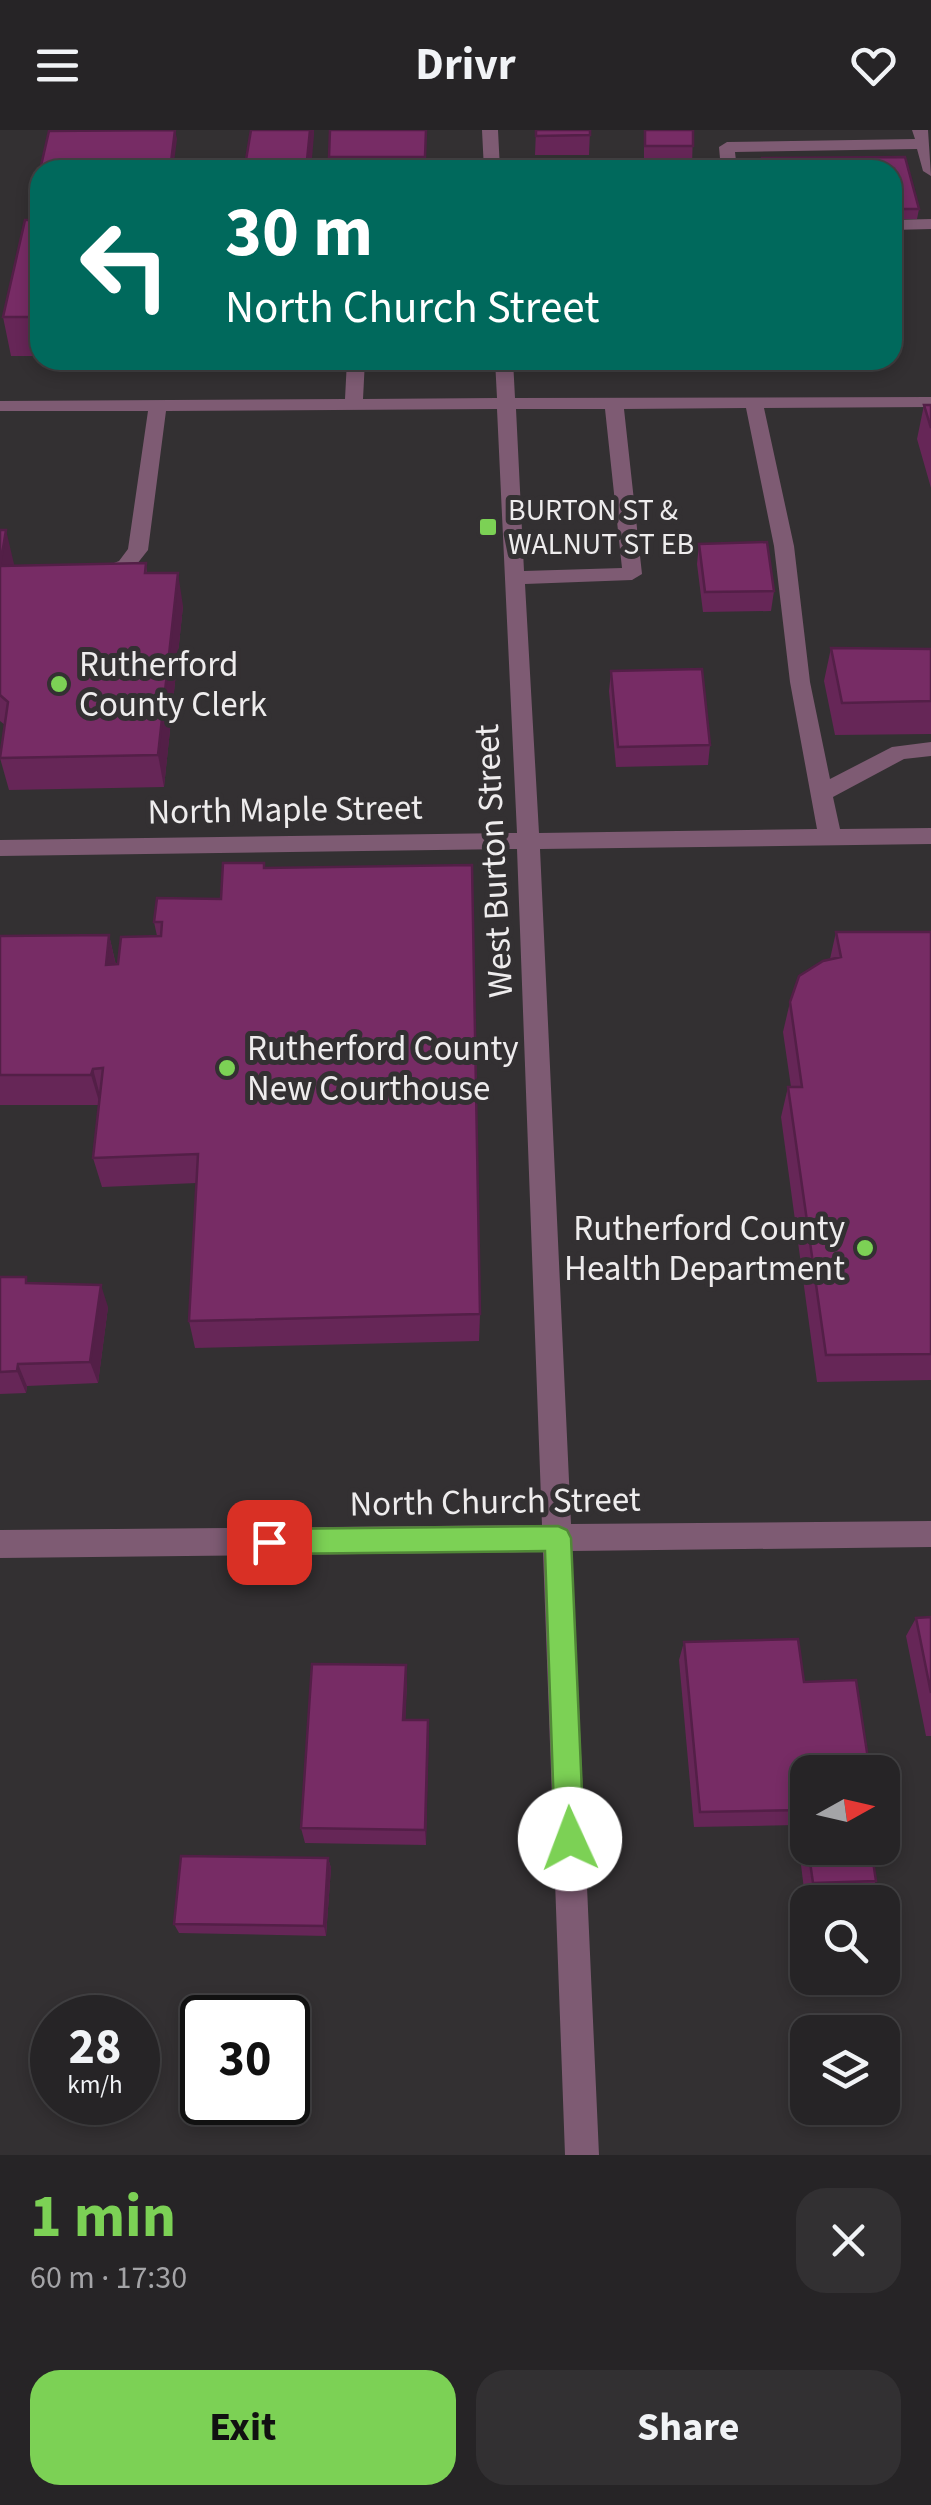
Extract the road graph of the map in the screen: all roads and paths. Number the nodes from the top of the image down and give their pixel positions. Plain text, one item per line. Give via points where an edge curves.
1 (490, 130) edge
2 (922, 137) edge
3 (726, 138) edge
4 (492, 160) edge
5 (931, 172) edge
6 (931, 224) edge
7 (902, 225) edge
8 (356, 370) edge
9 (504, 370) edge
10 (931, 402) edge
11 (614, 404) junction
12 (754, 404) junction
13 (506, 405) junction
14 (0, 406) edge
15 (158, 406) junction
16 (354, 406) junction
17 (84, 578) edge
18 (515, 578) junction
19 (931, 749) edge
20 (822, 794) junction
21 (931, 836) edge
22 (830, 837) junction
23 (528, 841) junction
24 (0, 848) edge
25 (931, 1534) edge
26 (558, 1538) junction
27 (0, 1544) edge
28 (582, 2155) edge

1 - 4 street
2 - 3 street
2 - 5 street
6 - 7 street
8 - 16 street
9 - 13 street, West Burton Street
10 - 12 street
11 - 12 street
11 - 13 street
11 - 18 street via 632,574
12 - 20 street via 784,546
13 - 16 street
13 - 18 street, West Burton Street
14 - 15 street
15 - 16 street
15 - 17 street via 138,550 126,565
18 - 23 street, West Burton Street
19 - 20 street via 900,752
20 - 22 street
21 - 22 street, North Maple Street
22 - 23 street, North Maple Street
23 - 24 street, North Maple Street
23 - 26 street, West Burton Street
25 - 26 street, North Church Street
26 - 27 street, North Church Street
26 - 28 street, West Burton Street

